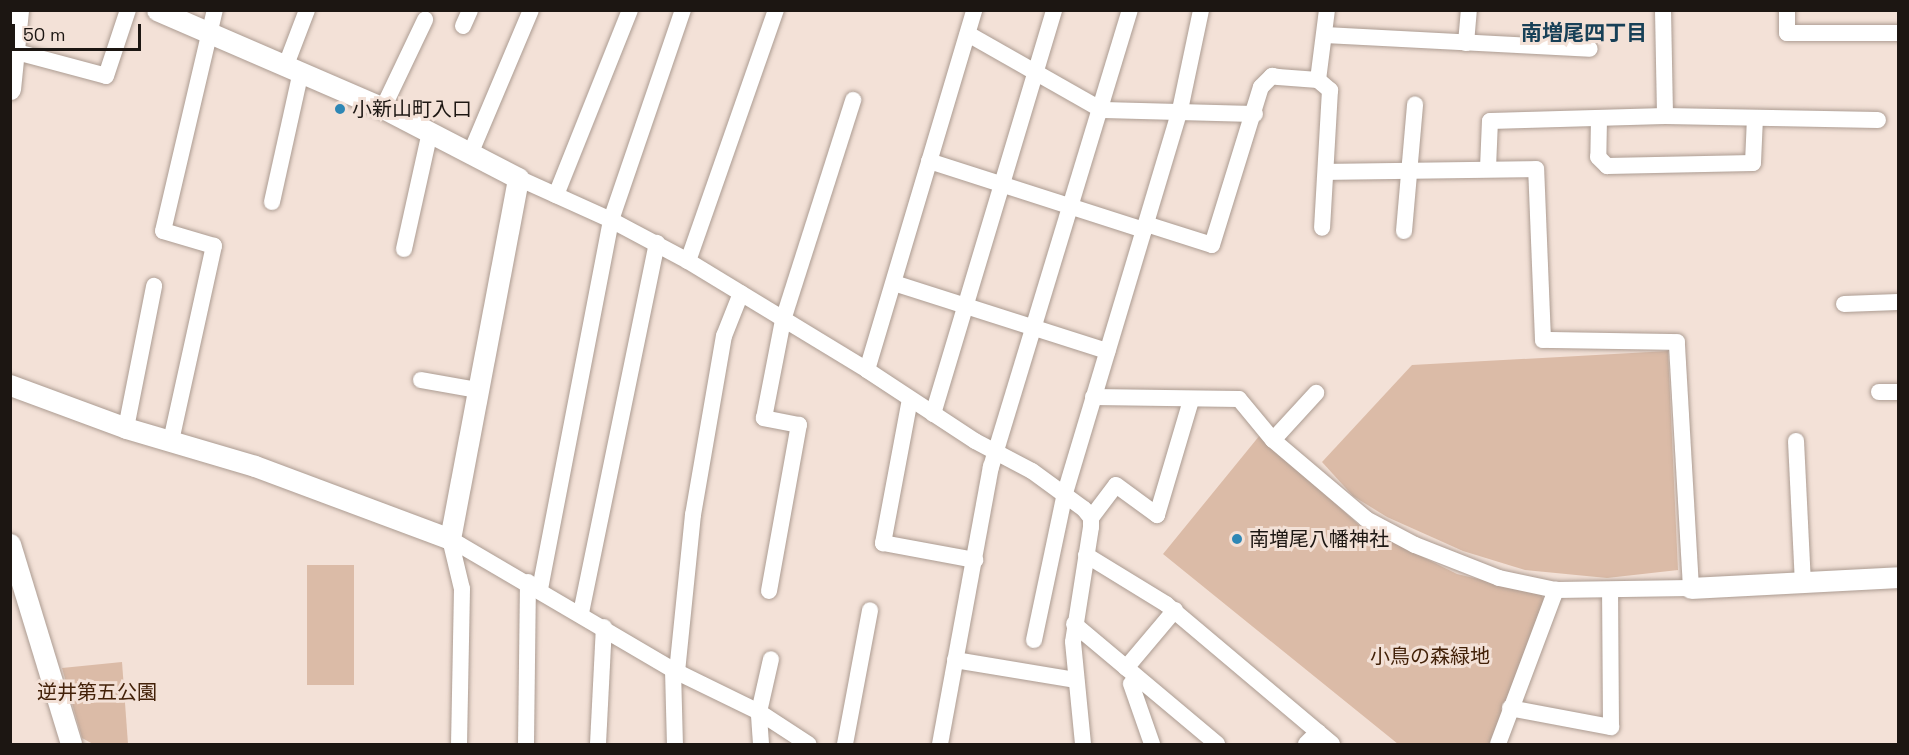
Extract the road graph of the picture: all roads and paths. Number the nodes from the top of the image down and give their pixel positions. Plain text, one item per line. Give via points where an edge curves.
1 (18, 10) edge
2 (128, 10) edge
3 (157, 10) edge
4 (215, 10) edge
5 (307, 10) edge
6 (531, 10) edge
7 (630, 10) edge
8 (683, 10) edge
9 (776, 10) edge
10 (974, 10) edge
11 (1054, 10) edge
12 (1130, 10) edge
13 (1201, 10) edge
14 (1326, 10) edge
15 (1469, 10) edge
16 (1663, 10) edge
17 (1787, 10) edge
18 (425, 20) dead end
19 (209, 32) junction
20 (1899, 33) edge
21 (968, 34) junction
22 (1325, 35) junction
23 (13, 41) edge
24 (1467, 43) junction
25 (1590, 49) dead end
26 (293, 68) junction
27 (1036, 72) junction
28 (1318, 80) junction
29 (10, 89) edge
30 (853, 100) dead end
31 (1415, 104) dead end
32 (383, 108) junction
33 (1102, 110) junction
34 (1180, 111) junction
35 (1255, 114) junction
36 (1665, 116) junction
37 (1599, 118) junction
38 (1755, 118) junction
39 (1878, 120) dead end
40 (430, 132) junction
41 (471, 152) junction
42 (930, 161) junction
43 (1408, 168) junction
44 (1488, 168) junction
45 (1328, 172) junction
46 (518, 178) junction
47 (1002, 185) junction
48 (556, 195) junction
49 (272, 202) dead end
50 (1072, 207) junction
51 (611, 220) junction
52 (1145, 227) junction
53 (1322, 228) dead end
54 (1404, 231) dead end
55 (657, 243) junction
56 (404, 249) dead end
57 (688, 261) junction
58 (894, 283) junction
59 (154, 286) dead end
60 (741, 293) junction
61 (1899, 302) edge
62 (1844, 304) dead end
63 (965, 307) junction
64 (783, 320) junction
65 (1035, 329) junction
66 (1107, 351) junction
67 (867, 370) junction
68 (421, 380) dead end
69 (10, 385) edge
70 (477, 390) junction
71 (1879, 392) dead end
72 (1899, 392) edge
73 (1316, 393) dead end
74 (1093, 397) junction
75 (910, 399) junction
76 (1191, 400) junction
77 (933, 414) junction
78 (126, 428) junction
79 (1273, 440) junction
80 (171, 441) junction
81 (1796, 441) dead end
82 (998, 454) junction
83 (1065, 493) junction
84 (1091, 518) junction
85 (450, 538) junction
86 (11, 545) edge
87 (1086, 555) junction
88 (975, 560) junction
89 (1899, 577) edge
90 (1803, 583) junction
91 (534, 585) junction
92 (1691, 588) junction
93 (1556, 590) junction
94 (1610, 590) junction
95 (769, 591) dead end
96 (870, 610) dead end
97 (1175, 610) junction
98 (581, 613) junction
99 (1074, 624) junction
100 (604, 627) junction
101 (1034, 640) dead end
102 (771, 659) dead end
103 (955, 660) junction
104 (675, 671) junction
105 (1132, 673) junction
106 (1076, 680) junction
107 (1510, 708) junction
108 (759, 712) junction
109 (1312, 738) edge
110 (71, 744) edge
111 (459, 744) edge
112 (526, 744) edge
113 (598, 744) edge
114 (675, 744) edge
115 (761, 744) edge
116 (808, 744) edge
117 (845, 744) edge
118 (940, 744) edge
119 (1083, 744) edge
120 (1152, 744) edge
121 (1217, 744) edge
122 (1332, 744) edge
123 (1498, 744) edge

1 - 23 street
2 - 23 street via 106,76
3 - 19 street
4 - 19 street
5 - 26 street
6 - 41 street
7 - 48 street
8 - 51 street
9 - 57 street
10 - 21 street
11 - 27 street
12 - 33 street
13 - 34 street
14 - 22 street
15 - 24 street
16 - 36 street
17 - 20 street via 1787,33
18 - 32 street
19 - 26 street
19 - 80 street via 163,231 214,246
21 - 27 street
21 - 42 street
22 - 24 street
22 - 28 street
23 - 29 street
24 - 25 street
26 - 32 street
26 - 49 street
27 - 33 street
27 - 47 street
28 - 35 street via 1272,76 1261,87
28 - 45 street via 1330,90 1332,100
30 - 64 street
31 - 43 street
32 - 40 street
33 - 34 street
33 - 50 street
34 - 35 street
34 - 52 street
35 - 52 street via 1212,245
36 - 37 street
36 - 38 street
37 - 38 street via 1598,157 1607,166 1753,162
37 - 44 street via 1490,121
38 - 39 street
40 - 41 street
40 - 56 street
41 - 46 street
42 - 47 street
42 - 58 street
43 - 44 street
43 - 45 street
43 - 54 street
44 - 92 street via 1536,169 1543,340 1677,342
45 - 53 street
46 - 48 street
46 - 70 street
47 - 50 street
47 - 63 street
48 - 51 street
50 - 52 street
50 - 65 street
51 - 55 street
51 - 91 street
52 - 66 street
55 - 57 street
55 - 98 street
57 - 60 street
58 - 63 street
58 - 67 street
59 - 78 street
60 - 64 street
60 - 104 street via 724,336 695,504
61 - 62 street
63 - 65 street
63 - 77 street
64 - 67 street
64 - 95 street via 764,418 799,425
65 - 66 street
65 - 82 street
66 - 74 street
67 - 75 street
68 - 70 street
69 - 78 street
70 - 85 street
71 - 72 street
73 - 79 street
74 - 76 street
74 - 83 street
75 - 77 street
75 - 88 street via 883,543
76 - 79 street via 1239,399
76 - 84 street via 1157,514 1116,485
77 - 82 street
78 - 80 street
79 - 93 street via 1366,519 1415,545 1498,578
80 - 85 street via 265,470
81 - 90 street
82 - 83 street
82 - 88 street via 992,467
83 - 84 street
83 - 101 street
84 - 87 street
85 - 91 street
85 - 111 street via 462,589
86 - 110 street
87 - 97 street
87 - 99 street
88 - 103 street
89 - 90 street
90 - 92 street
91 - 98 street
91 - 112 street
92 - 94 street
93 - 94 street
93 - 107 street
94 - 107 street via 1611,727
96 - 117 street
97 - 105 street
97 - 109 street
98 - 100 street
99 - 105 street
99 - 106 street
100 - 104 street
100 - 113 street
102 - 108 street
103 - 106 street
103 - 118 street
104 - 108 street
104 - 114 street
105 - 120 street via 1131,684
105 - 121 street
106 - 119 street
107 - 123 street
108 - 115 street
108 - 116 street
109 - 122 street

